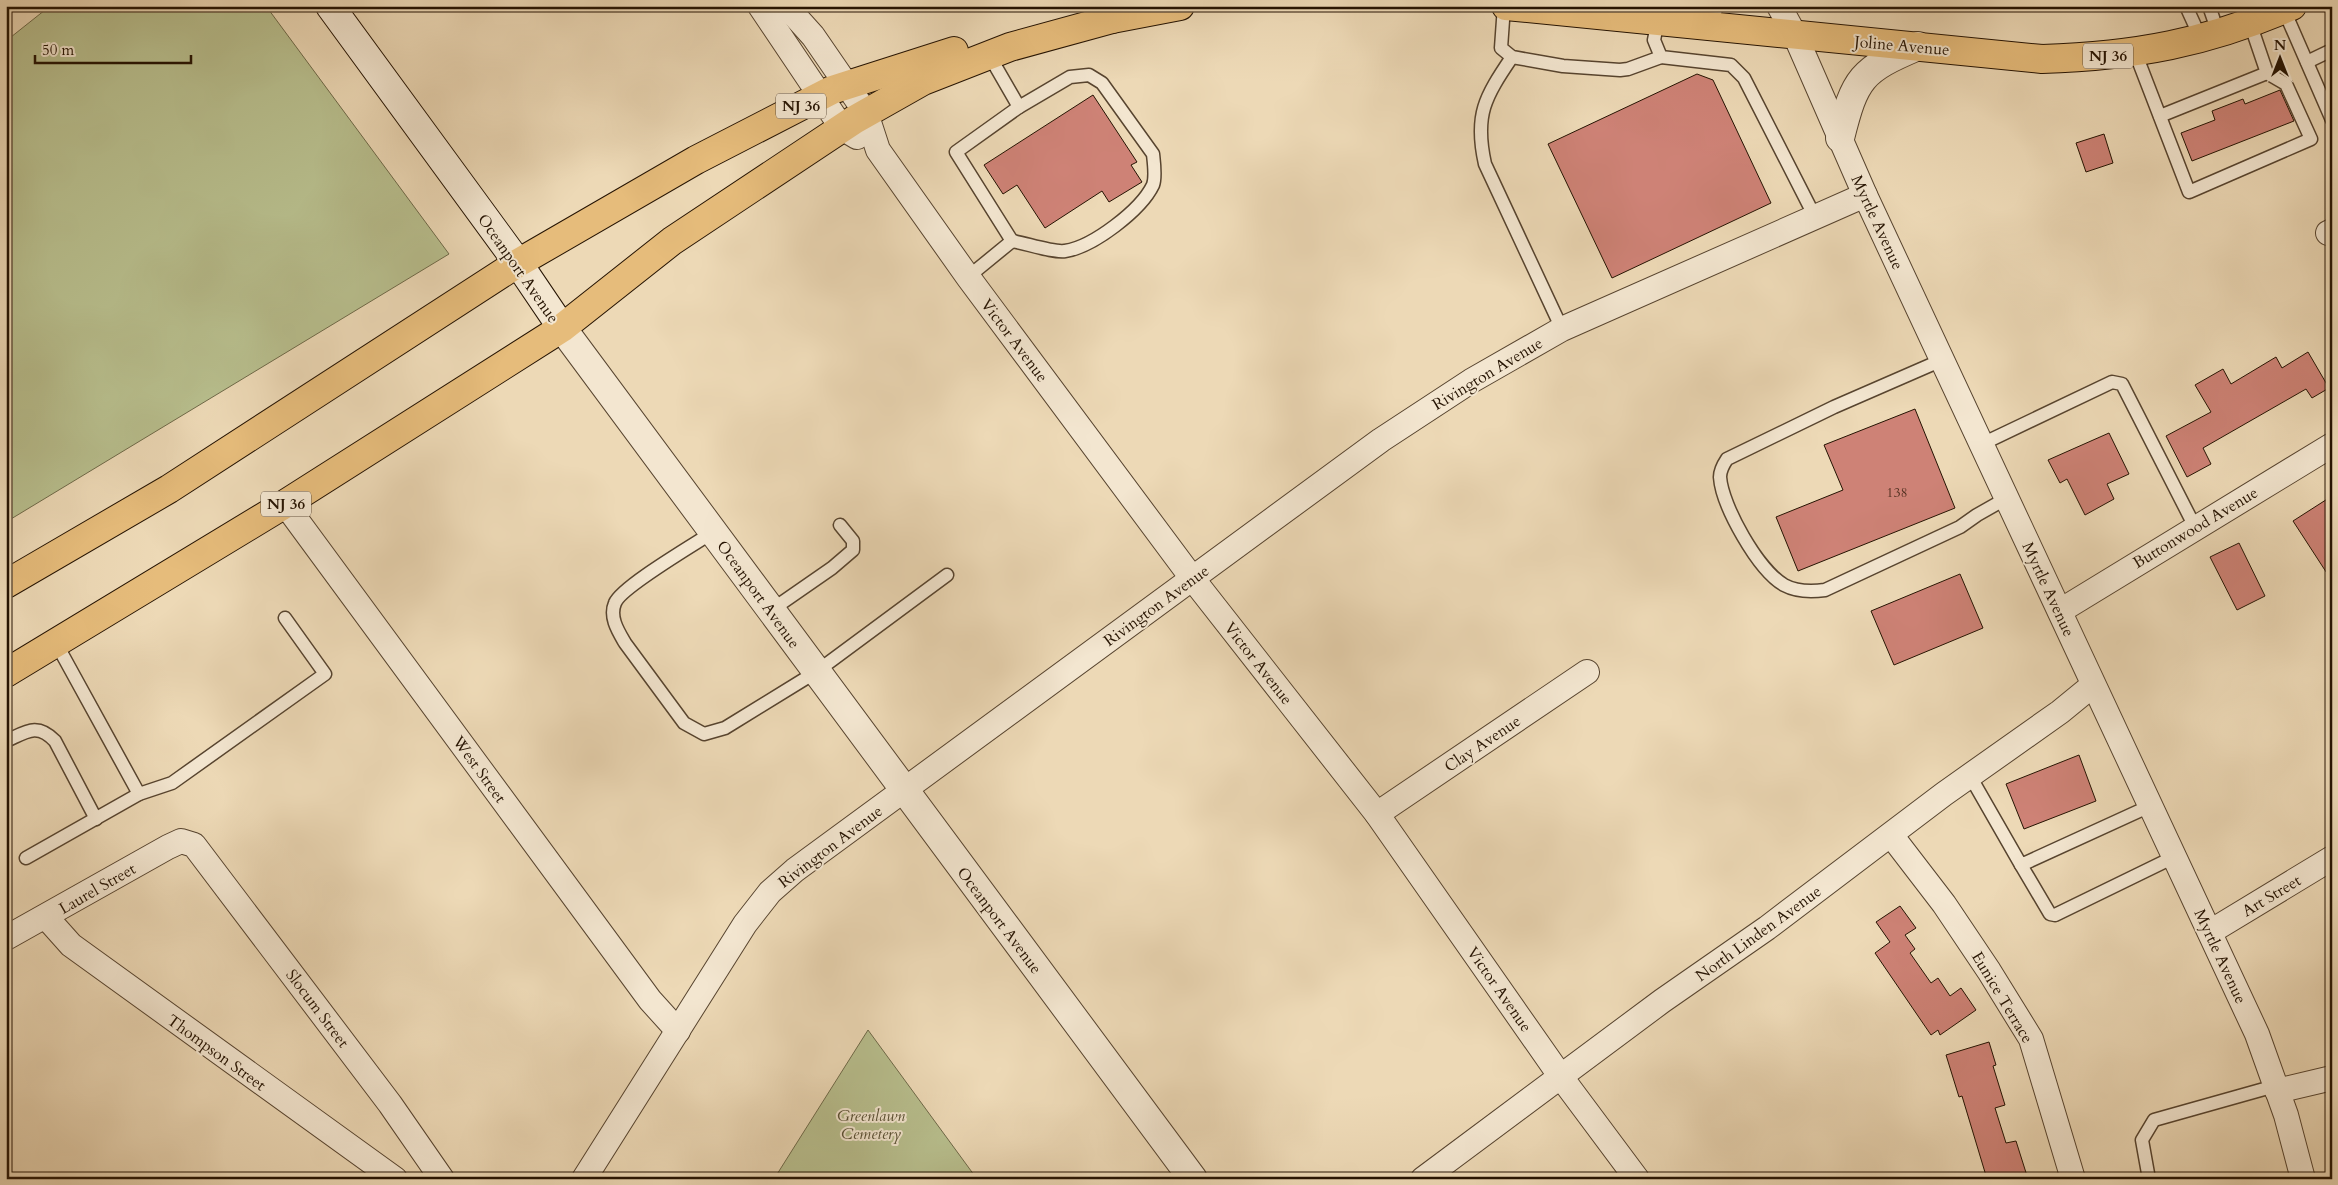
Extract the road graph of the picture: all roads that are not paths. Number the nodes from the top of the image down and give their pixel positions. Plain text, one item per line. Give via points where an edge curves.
1 (330, 6) edge
2 (760, 6) edge
3 (786, 6) edge
4 (1180, 6) edge
5 (1505, 6) edge
6 (1709, 6) edge
7 (1779, 6) edge
8 (2186, 6) edge
9 (2209, 6) edge
10 (2288, 8) edge
11 (1112, 19) junction
12 (1661, 20) junction
13 (2250, 23) junction
14 (1796, 35) junction
15 (2210, 37) junction
16 (1918, 46) junction
17 (2332, 50) edge
18 (2135, 52) junction
19 (988, 55) junction
20 (1661, 57) junction
21 (1512, 58) junction
22 (2307, 62) junction
23 (2267, 74) junction
24 (847, 85) junction
25 (820, 96) junction
26 (1019, 107) junction
27 (866, 113) junction
28 (2160, 116) junction
29 (2332, 120) edge
30 (842, 128) junction
31 (1840, 138) junction
32 (878, 150) junction
33 (1864, 195) junction
34 (1815, 217) junction
35 (1012, 241) junction
36 (518, 263) junction
37 (968, 277) junction
38 (562, 328) junction
39 (1562, 329) junction
40 (1942, 360) junction
41 (1982, 444) junction
42 (2332, 445) edge
43 (2007, 498) junction
44 (285, 504) junction
45 (840, 526) dead end
46 (2195, 527) junction
47 (713, 532) junction
48 (947, 575) dead end
49 (1192, 578) junction
50 (6, 584) edge
51 (770, 611) junction
52 (2060, 611) junction
53 (285, 618) dead end
54 (56, 643) junction
55 (6, 672) edge
56 (816, 672) junction
57 (1587, 672) dead end
58 (2093, 685) junction
59 (6, 741) edge
60 (1970, 776) junction
61 (904, 790) junction
62 (139, 794) junction
63 (2150, 806) junction
64 (1377, 814) junction
65 (96, 819) junction
66 (1891, 835) junction
67 (188, 842) joint
68 (2174, 857) junction
69 (26, 858) dead end
70 (2332, 858) edge
71 (2022, 865) junction
72 (46, 917) junction
73 (2210, 932) junction
74 (6, 938) edge
75 (678, 1031) junction
76 (1561, 1077) junction
77 (2332, 1078) edge
78 (2276, 1088) junction
79 (395, 1179) edge
80 (442, 1179) edge
81 (584, 1179) edge
82 (1193, 1179) edge
83 (1423, 1179) edge
84 (1637, 1179) edge
85 (2073, 1179) edge
86 (2149, 1179) edge
87 (2303, 1179) edge

1 - 36 street, Oceanport Avenue
2 - 25 street, Victor Avenue
3 - 24 street, Victor Avenue via 813,36
4 - 11 main road, NJ 36
5 - 12 main road, Joline Avenue / NJ 36
5 - 21 lane via 1501,48
6 - 12 street
7 - 14 street, Myrtle Avenue
8 - 15 lane
9 - 15 lane
10 - 13 main road, Joline Avenue / NJ 36
10 - 22 lane
11 - 19 main road, NJ 36
11 - 24 main road, NJ 36 via 990,40
12 - 14 main road, Joline Avenue / NJ 36
12 - 20 lane via 1654,40
13 - 15 main road, Joline Avenue / NJ 36
13 - 23 lane
14 - 16 main road, Joline Avenue / NJ 36
14 - 31 street, Myrtle Avenue
15 - 18 main road, Joline Avenue / NJ 36
16 - 18 main road, Joline Avenue / NJ 36 via 2042,59 2094,58
16 - 31 street via 1883,60 1869,71 1853,92
17 - 22 lane
18 - 28 lane
19 - 26 lane
19 - 27 main road, NJ 36 via 924,81
20 - 21 lane via 1620,70
20 - 34 lane via 1731,65 1744,78
21 - 39 lane via 1489,90 1480,140 1485,164
22 - 29 lane
23 - 28 lane
23 - 28 lane via 2286,84 2311,139 2189,192
24 - 25 main road, NJ 36
24 - 27 street, Victor Avenue
25 - 30 street, Victor Avenue
25 - 36 main road, NJ 36 via 696,160
26 - 35 lane via 956,152
26 - 35 lane via 1070,77 1089,75 1102,83 1153,154 1154,183 1141,204 1093,241 1064,252
27 - 30 main road, NJ 36
27 - 32 street, Victor Avenue
30 - 32 street, Victor Avenue
30 - 38 main road, NJ 36 via 672,241
31 - 33 street, Myrtle Avenue
32 - 37 street, Victor Avenue
33 - 34 street, Rivington Avenue
33 - 40 street, Myrtle Avenue
34 - 39 street, Rivington Avenue
35 - 37 lane
36 - 38 street, Oceanport Avenue
36 - 50 main road, NJ 36 via 169,489
37 - 49 street, Victor Avenue
38 - 44 main road, NJ 36
38 - 47 street, Oceanport Avenue
39 - 49 street, Rivington Avenue via 1471,381 1389,434
40 - 41 street, Myrtle Avenue
40 - 43 lane via 1727,459 1720,477 1732,518 1759,562 1784,584 1807,592 1825,590 1940,537
41 - 43 street, Myrtle Avenue
41 - 46 lane via 2112,382 2122,384
42 - 46 street, Buttonwood Avenue
43 - 52 street, Myrtle Avenue
44 - 54 main road, NJ 36
44 - 75 street, West Street via 644,992
45 - 51 lane via 853,541 852,550 832,568
46 - 52 street, Buttonwood Avenue
47 - 51 street, Oceanport Avenue
47 - 56 lane via 630,588 615,604 618,630 667,700 692,729 704,734 715,733
48 - 56 lane
49 - 61 street, Rivington Avenue
49 - 64 street, Victor Avenue
51 - 56 street, Oceanport Avenue
52 - 58 street, Myrtle Avenue
53 - 62 lane via 324,674 172,783
54 - 55 main road, NJ 36
54 - 62 lane
56 - 61 street, Oceanport Avenue
57 - 64 street, Clay Avenue
58 - 60 street, North Linden Avenue
58 - 63 street, Myrtle Avenue
59 - 65 lane via 37,729 46,732 55,740
60 - 66 street, North Linden Avenue
60 - 71 lane
61 - 75 street, Rivington Avenue via 770,892 745,924
61 - 82 street, Oceanport Avenue
62 - 65 lane
63 - 68 street, Myrtle Avenue
63 - 71 lane
64 - 76 street, Victor Avenue
65 - 69 lane
66 - 76 street, North Linden Avenue
66 - 85 street, Eunice Terrace via 1989,970 2030,1039
67 - 72 street, Laurel Street via 181,841 168,847
67 - 80 street, Slocum Street via 208,861 418,1142
68 - 71 lane via 2055,915 2050,914
68 - 73 street, Myrtle Avenue
70 - 73 street, Art Street
72 - 74 street, Laurel Street
72 - 79 street, Thompson Street via 71,945
73 - 78 street, Myrtle Avenue via 2256,1034
75 - 81 street, Rivington Avenue
76 - 83 street, North Linden Avenue
76 - 84 street, Victor Avenue
77 - 78 street
78 - 86 lane via 2154,1120 2142,1140
78 - 87 street, Myrtle Avenue

